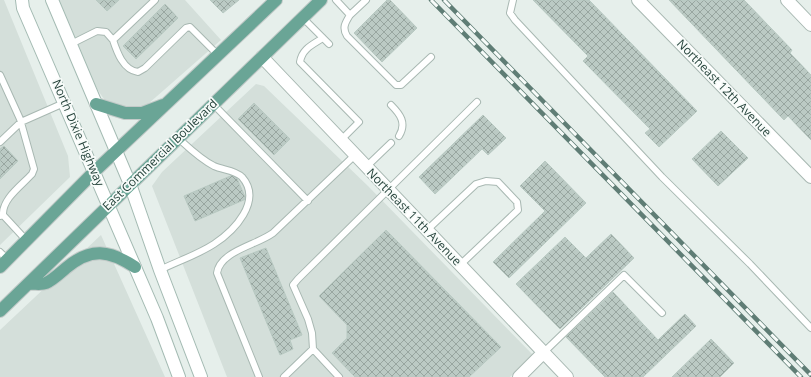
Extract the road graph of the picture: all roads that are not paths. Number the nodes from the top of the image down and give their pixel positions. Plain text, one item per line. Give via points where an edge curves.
1 (22, 0) edge
2 (52, 0) edge
3 (155, 0) edge
4 (321, 0) edge
5 (336, 0) edge
6 (366, 0) edge
7 (513, 0) edge
8 (638, 0) edge
9 (787, 0) edge
10 (270, 2) edge
11 (350, 15) junction
12 (302, 18) junction
13 (811, 25) edge
14 (323, 38) junction
15 (113, 40) junction
16 (71, 44) junction
17 (329, 44) dead end
18 (218, 55) junction
19 (262, 57) junction
20 (431, 57) dead end
21 (0, 75) edge
22 (477, 102) dead end
23 (64, 103) junction
24 (168, 103) junction
25 (96, 104) junction
26 (214, 104) junction
27 (391, 105) dead end
28 (21, 122) junction
29 (399, 136) dead end
30 (178, 138) junction
31 (340, 140) junction
32 (0, 142) edge
33 (391, 143) dead end
34 (116, 153) junction
35 (354, 155) junction
36 (366, 167) junction
37 (95, 171) junction
38 (811, 177) edge
39 (130, 184) junction
40 (389, 191) junction
41 (308, 201) junction
42 (109, 205) junction
43 (1, 215) edge
44 (426, 231) junction
45 (27, 241) junction
46 (2, 260) edge
47 (460, 265) junction
48 (135, 267) junction
49 (160, 270) junction
50 (28, 284) junction
51 (0, 311) edge
52 (662, 313) dead end
53 (811, 328) edge
54 (313, 350) junction
55 (543, 353) junction
56 (179, 377) edge
57 (201, 377) edge
58 (259, 377) edge
59 (284, 377) edge
60 (339, 377) edge
61 (519, 377) edge
62 (566, 377) edge

1 - 23 main road, North Dixie Highway via 23,8
2 - 16 main road
3 - 15 lane
4 - 12 main road, East Commercial Boulevard
5 - 11 lane
6 - 11 lane
7 - 53 lane via 510,13 515,20 662,177
8 - 38 main road, Northeast 12th Avenue
9 - 13 main road
10 - 18 main road
11 - 20 lane via 344,30 347,36 396,85 401,85
12 - 14 lane
12 - 19 main road, East Commercial Boulevard
14 - 17 lane
14 - 31 lane via 305,49 300,62 359,122
15 - 16 lane via 106,32 97,31
15 - 18 lane via 120,59 133,72 145,68 190,27
16 - 25 main road
18 - 24 main road
19 - 26 main road, East Commercial Boulevard
19 - 31 main road, Northeast 11th Avenue
21 - 28 lane
22 - 40 lane
23 - 28 lane
23 - 37 main road, North Dixie Highway
24 - 25 main road via 142,113 125,113
24 - 34 main road
25 - 34 main road
26 - 30 main road, East Commercial Boulevard
26 - 41 lane
27 - 29 lane via 402,118 402,131
28 - 32 lane
28 - 43 lane via 34,169 6,202
30 - 39 main road, East Commercial Boulevard
30 - 49 lane via 199,157 214,166 241,176 249,188 250,198 247,209 238,223 216,243
31 - 35 main road, Northeast 11th Avenue
33 - 36 lane
34 - 37 main road
34 - 39 main road
35 - 36 main road, Northeast 11th Avenue
35 - 41 lane
36 - 40 main road, Northeast 11th Avenue
37 - 42 main road, North Dixie Highway
37 - 45 main road
39 - 42 main road, East Commercial Boulevard
39 - 49 main road
40 - 44 main road, Northeast 11th Avenue
40 - 54 lane via 293,285 308,319
41 - 58 lane via 273,234 227,256 218,268
42 - 48 main road, North Dixie Highway
42 - 50 main road, East Commercial Boulevard
43 - 45 lane
44 - 47 main road, Northeast 11th Avenue
44 - 47 lane via 476,184 493,180 504,188 517,202 518,210
45 - 46 main road
47 - 55 main road, Northeast 11th Avenue
48 - 50 main road via 119,256 102,252 89,253 74,260 46,283
48 - 56 main road, North Dixie Highway
49 - 57 main road
50 - 51 main road, East Commercial Boulevard
52 - 55 lane via 624,275
54 - 59 lane
54 - 60 lane
55 - 61 main road
55 - 62 main road, Northeast 11th Avenue

